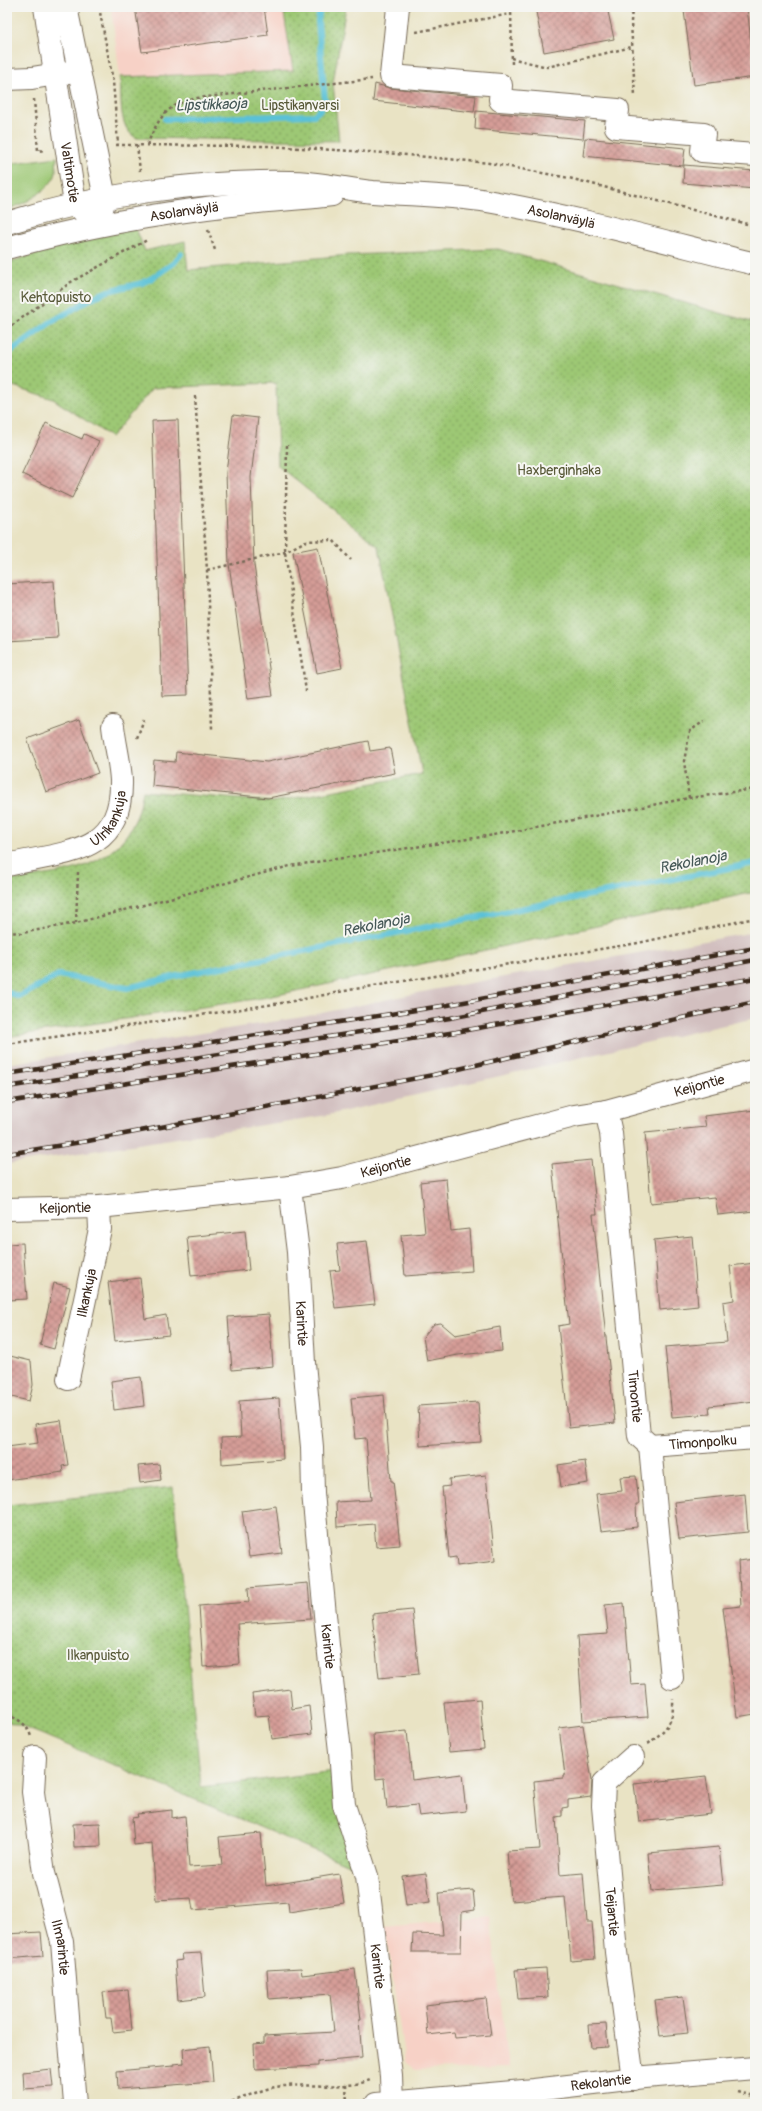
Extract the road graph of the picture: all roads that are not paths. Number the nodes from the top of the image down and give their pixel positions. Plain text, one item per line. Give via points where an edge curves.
1 (46, 7) edge
2 (66, 7) edge
3 (398, 7) edge
4 (79, 70) junction
5 (55, 75) junction
6 (7, 79) edge
7 (755, 155) edge
8 (363, 191) junction
9 (105, 198) junction
10 (75, 204) junction
11 (7, 223) edge
12 (98, 225) junction
13 (7, 248) edge
14 (755, 264) edge
15 (113, 726) dead end
16 (7, 865) edge
17 (755, 1070) edge
18 (606, 1111) junction
19 (290, 1187) junction
20 (99, 1207) junction
21 (7, 1209) edge
22 (68, 1378) dead end
23 (755, 1438) edge
24 (650, 1446) junction
25 (672, 1678) road end
26 (632, 1757) road end
27 (35, 1758) road end
28 (755, 2068) edge
29 (633, 2079) junction
30 (535, 2097) edge
31 (384, 2103) edge
32 (75, 2104) edge

1 - 5 street, Valtimotie
2 - 4 street, Valtimotie
3 - 7 street via 391,76 501,85 500,100 618,110 616,127 704,134 702,150
4 - 5 street
4 - 9 street, Valtimotie
5 - 6 street
5 - 10 street, Valtimotie
8 - 9 street, Asolanväylä via 291,182 268,182 155,190
8 - 12 street, Asolanväylä via 292,200 241,203
8 - 14 street, Asolanväylä via 487,201 566,217
9 - 10 street, Asolanväylä
9 - 12 street, Valtimotie
10 - 11 street, Asolanväylä
10 - 12 street, Valtimotie
12 - 13 street, Asolanväylä
15 - 16 street, Ulrikankuja via 121,779 116,815 109,830 82,848
17 - 18 street, Keijontie
18 - 19 street, Keijontie via 574,1116 342,1178
18 - 24 street, Timontie via 611,1133 639,1436
19 - 20 street, Keijontie
19 - 31 street, Karintie via 298,1252 313,1492 344,1805 367,1876 391,2076
20 - 21 street, Keijontie
20 - 22 street, Ilkankuja via 100,1229
23 - 24 street, Timonpolku
24 - 25 street
26 - 29 street, Teijantie via 604,1783 603,1806 616,1952
27 - 32 street, Ilmarintie via 25,1792 62,1942
28 - 29 street, Rekolantie
29 - 30 street, Rekolantie
30 - 31 street, Rekolantie

